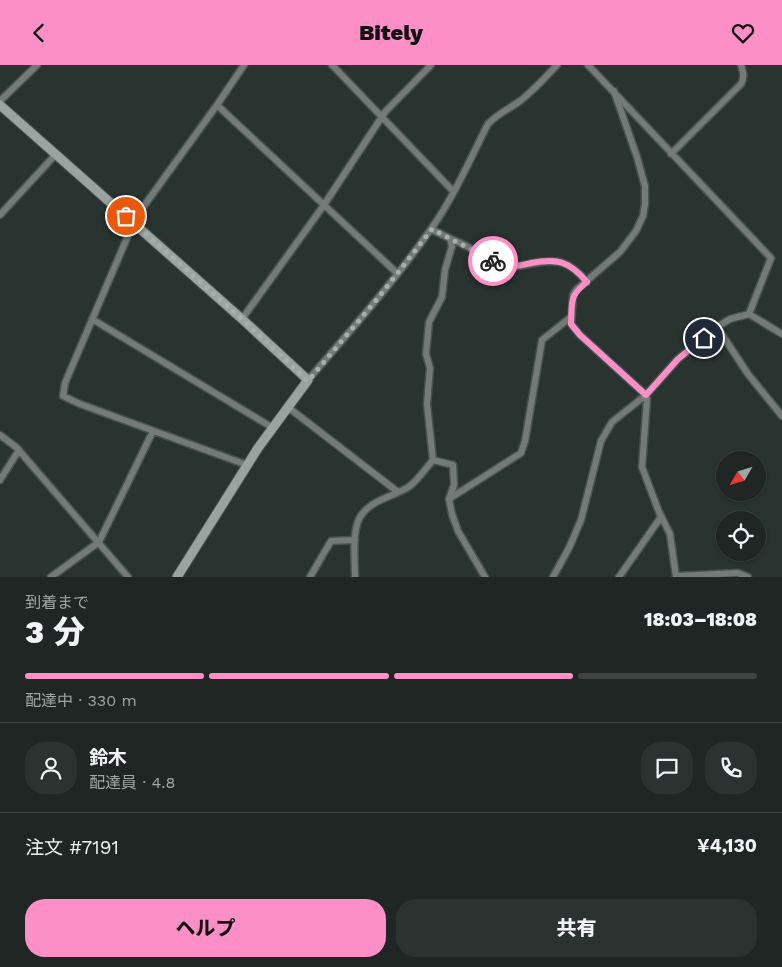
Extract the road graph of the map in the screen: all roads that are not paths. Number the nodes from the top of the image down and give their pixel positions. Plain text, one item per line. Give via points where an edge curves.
1 (37, 65) edge
2 (244, 65) edge
3 (332, 65) edge
4 (431, 65) edge
5 (557, 65) edge
6 (588, 65) edge
7 (741, 65) edge
8 (614, 91) junction
9 (0, 101) edge
10 (0, 105) edge
11 (217, 105) junction
12 (382, 118) junction
13 (56, 154) junction
14 (671, 155) junction
15 (453, 191) junction
16 (324, 205) junction
17 (0, 215) edge
18 (134, 222) junction
19 (432, 229) junction
20 (450, 239) junction
21 (397, 273) junction
22 (587, 282) junction
23 (749, 314) junction
24 (571, 317) junction
25 (92, 319) junction
26 (242, 319) junction
27 (717, 327) junction
28 (782, 334) edge
29 (308, 381) junction
30 (646, 395) junction
31 (289, 408) junction
32 (782, 416) edge
33 (273, 428) junction
34 (153, 431) junction
35 (0, 435) edge
36 (19, 450) junction
37 (433, 460) junction
38 (247, 465) junction
39 (0, 480) edge
40 (398, 492) junction
41 (449, 499) junction
42 (661, 517) junction
43 (355, 540) junction
44 (99, 542) junction
45 (51, 577) edge
46 (128, 577) edge
47 (177, 577) edge
48 (310, 577) edge
49 (355, 577) edge
50 (484, 577) edge
51 (552, 577) edge
52 (619, 577) edge
53 (676, 577) edge
54 (748, 577) edge

1 - 9 street
2 - 11 street
3 - 12 street
4 - 12 street
5 - 15 street via 539,85 488,124
6 - 8 street
7 - 14 street via 744,74 741,84
8 - 14 street
8 - 22 street via 645,186 645,204 643,216 627,243
10 - 13 street
11 - 16 street
11 - 18 street
12 - 15 street
12 - 16 street
13 - 17 street
13 - 18 street
14 - 23 street via 771,258
15 - 19 street
16 - 21 street
16 - 26 street
18 - 25 street
18 - 26 street
19 - 20 street
19 - 21 street
20 - 22 street via 506,267 560,261 576,270
20 - 37 street via 452,246 442,297 429,322 426,354 430,368 427,404
21 - 29 street
22 - 24 street via 573,295
23 - 27 street via 730,319
23 - 28 street
24 - 30 street via 571,324 580,335
24 - 41 street via 542,340 521,453
25 - 33 street
25 - 34 street via 65,383 63,396
26 - 29 street
27 - 30 street via 678,359
27 - 32 street via 748,374
29 - 31 street
30 - 42 street via 641,461
30 - 51 street via 606,430 581,520
31 - 33 street
31 - 40 street
33 - 38 street
34 - 38 street
34 - 44 street
35 - 36 street
36 - 39 street
36 - 44 street
37 - 40 street via 408,487
37 - 41 street via 453,465 454,485
38 - 47 street
40 - 43 street via 365,511 358,520
41 - 50 street via 458,531
42 - 52 street
42 - 53 street via 670,533
43 - 48 street via 331,541
43 - 49 street
44 - 45 street
44 - 46 street
53 - 54 street via 738,573

